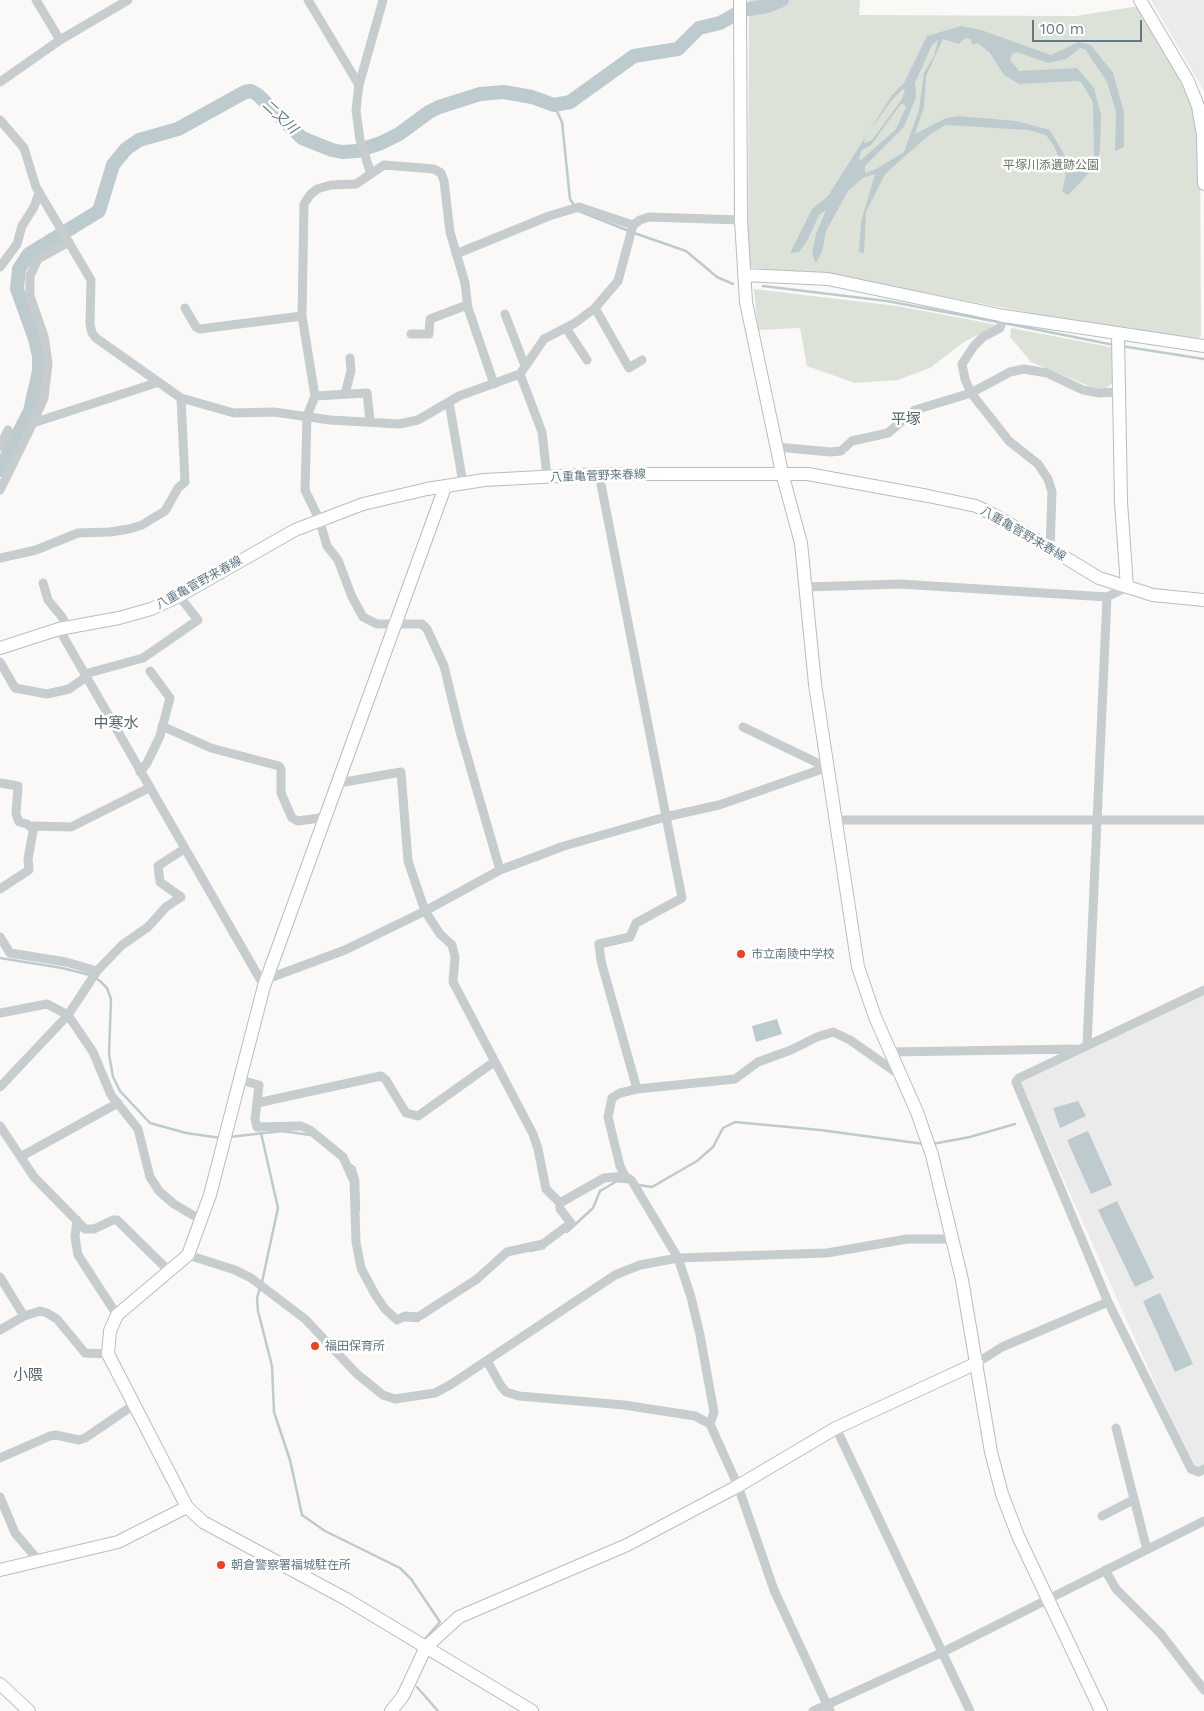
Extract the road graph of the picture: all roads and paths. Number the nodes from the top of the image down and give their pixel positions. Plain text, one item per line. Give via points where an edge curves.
1 (36, 0) edge
2 (128, 0) edge
3 (308, 0) edge
4 (383, 0) edge
5 (740, 0) edge
6 (1140, 0) edge
7 (60, 40) junction
8 (0, 82) edge
9 (359, 85) junction
10 (0, 120) edge
11 (371, 174) junction
12 (1204, 184) edge
13 (40, 192) junction
14 (741, 220) junction
15 (633, 225) junction
16 (69, 242) junction
17 (456, 254) junction
18 (0, 267) edge
19 (744, 275) junction
20 (468, 305) junction
21 (185, 308) dead end
22 (595, 308) junction
23 (506, 314) dead end
24 (302, 316) junction
25 (1004, 316) junction
26 (566, 328) junction
27 (411, 334) dead end
28 (1118, 344) junction
29 (1204, 346) edge
30 (350, 358) dead end
31 (587, 360) dead end
32 (642, 360) dead end
33 (525, 366) junction
34 (520, 374) junction
35 (159, 382) junction
36 (494, 384) junction
37 (1118, 392) junction
38 (971, 393) junction
39 (345, 394) junction
40 (315, 396) junction
41 (181, 398) junction
42 (449, 402) junction
43 (307, 416) junction
44 (370, 421) junction
45 (33, 424) junction
46 (8, 430) dead end
47 (0, 447) edge
48 (777, 447) junction
49 (782, 473) junction
50 (600, 474) junction
51 (547, 477) junction
52 (463, 483) junction
53 (445, 486) junction
54 (0, 490) edge
55 (319, 519) junction
56 (1050, 549) junction
57 (0, 558) edge
58 (43, 583) dead end
59 (807, 587) junction
60 (1127, 587) junction
61 (179, 596) junction
62 (1107, 597) junction
63 (1204, 600) edge
64 (396, 625) junction
65 (63, 628) junction
66 (0, 648) edge
67 (0, 662) edge
68 (150, 671) dead end
69 (85, 676) junction
70 (162, 726) junction
71 (743, 727) dead end
72 (827, 767) junction
73 (140, 772) junction
74 (0, 783) edge
75 (339, 783) junction
76 (149, 788) junction
77 (327, 817) junction
78 (665, 817) junction
79 (835, 820) junction
80 (1204, 820) edge
81 (1098, 821) junction
82 (33, 829) junction
83 (184, 849) junction
84 (500, 870) junction
85 (0, 890) edge
86 (425, 911) junction
87 (0, 937) edge
88 (97, 971) junction
89 (266, 982) junction
90 (1204, 990) edge
91 (0, 1013) edge
92 (68, 1015) junction
93 (1082, 1047) junction
94 (890, 1052) junction
95 (494, 1062) junction
96 (902, 1076) junction
97 (240, 1080) junction
98 (0, 1088) edge
99 (637, 1089) junction
100 (118, 1103) junction
101 (257, 1103) junction
102 (0, 1126) edge
103 (22, 1156) junction
104 (625, 1176) junction
105 (560, 1203) junction
106 (77, 1220) junction
107 (201, 1220) junction
108 (952, 1240) junction
109 (188, 1255) junction
110 (678, 1258) junction
111 (169, 1271) junction
112 (0, 1277) edge
113 (1108, 1302) junction
114 (117, 1315) junction
115 (24, 1316) junction
116 (0, 1330) edge
117 (108, 1354) junction
118 (487, 1361) junction
119 (977, 1363) junction
120 (135, 1404) junction
121 (710, 1424) junction
122 (836, 1428) junction
123 (1116, 1428) dead end
124 (0, 1458) edge
125 (1204, 1469) edge
126 (738, 1486) junction
127 (0, 1498) edge
128 (1133, 1500) junction
129 (187, 1507) junction
130 (1102, 1516) dead end
131 (1204, 1520) edge
132 (1147, 1550) junction
133 (39, 1561) junction
134 (0, 1570) edge
135 (1105, 1570) junction
136 (1047, 1598) junction
137 (426, 1647) junction
138 (943, 1652) junction
139 (0, 1684) edge
140 (1204, 1690) edge
141 (6, 1696) edge
142 (828, 1708) edge
143 (30, 1711) edge
144 (391, 1711) edge
145 (532, 1711) edge
146 (813, 1711) edge
147 (970, 1711) edge
148 (1102, 1711) edge

1 - 7 street
2 - 7 street
3 - 9 street
4 - 9 street
5 - 14 street
6 - 12 street via 1188,81 1198,106 1203,135
7 - 8 street
9 - 11 street via 356,110 360,140
10 - 13 street via 24,148
11 - 17 street via 384,165 434,169 441,173
11 - 24 street via 356,184 317,189 304,204
13 - 16 street
13 - 18 street via 22,226 17,244
14 - 15 street via 649,217
14 - 19 street
15 - 17 street via 579,207
15 - 22 street via 618,281
16 - 35 street via 92,280 92,333
16 - 45 street via 38,259 30,276 30,296 44,336 48,363 44,398
17 - 20 street
19 - 25 street via 828,279
19 - 48 street via 756,356
20 - 27 street via 430,318 429,334
20 - 36 street
21 - 24 street via 200,329
22 - 26 street
22 - 32 street via 629,368
23 - 33 street
24 - 40 street
25 - 28 street
25 - 38 street via 1000,328 983,337 962,364
26 - 31 street
26 - 33 street via 544,339
28 - 29 street
28 - 37 street
30 - 39 street via 351,371
33 - 34 street
34 - 36 street
34 - 51 street via 542,432
35 - 41 street
35 - 45 street
36 - 42 street
37 - 38 street via 1083,390 1047,373 1024,368
37 - 60 street
38 - 48 street via 915,410 888,433 852,441 841,451
38 - 56 street via 1009,441 1038,464 1048,479 1052,492
39 - 40 street
39 - 44 street via 367,393
40 - 43 street
41 - 43 street via 234,413 274,412
41 - 57 street via 185,482 165,511 129,529 78,533 36,550
42 - 44 street via 418,420 399,424
42 - 52 street
43 - 44 street
43 - 55 street via 306,490
45 - 54 street
46 - 47 street
48 - 49 street
49 - 50 street, 八重亀菅野来春線
49 - 56 street, 八重亀菅野来春線 via 808,474 976,506
49 - 59 street via 802,543
50 - 51 street, 八重亀菅野来春線
50 - 78 street
51 - 52 street, 八重亀菅野来春線
52 - 53 street, 八重亀菅野来春線
53 - 55 street, 八重亀菅野来春線 via 390,496
53 - 64 street
55 - 61 street, 八重亀菅野来春線
55 - 64 street via 328,546 338,560 363,617 377,624
56 - 60 street, 八重亀菅野来春線 via 1099,578
58 - 65 street via 48,600 62,617
59 - 62 street via 900,584
59 - 72 street via 815,684
60 - 62 street
60 - 63 street, 八重亀菅野来春線 via 1153,595
61 - 65 street, 八重亀菅野来春線 via 120,618
61 - 69 street via 198,620 144,658
62 - 81 street
64 - 75 street
64 - 84 street via 422,624 444,666 458,728
65 - 66 street, 八重亀菅野来春線
65 - 69 street
67 - 69 street via 15,688 39,692 62,692
68 - 70 street via 170,695
69 - 73 street
70 - 73 street via 154,750
70 - 77 street via 211,748 279,766 281,794 292,818 298,821
71 - 72 street
72 - 78 street via 719,805
72 - 79 street
73 - 76 street
74 - 82 street via 18,786 16,814 19,822
75 - 77 street
75 - 86 street via 401,772 408,861
76 - 82 street via 71,827 48,825 34,826
76 - 83 street
77 - 89 street
78 - 84 street via 564,846
78 - 99 street via 682,898 636,922 630,938 599,944
79 - 81 street
79 - 94 street via 858,967
80 - 81 street
81 - 93 street
82 - 85 street via 29,870
83 - 88 street via 158,866 160,882 181,897 122,945
83 - 89 street
84 - 86 street
86 - 89 street via 345,950
86 - 95 street via 452,946 455,957 453,982
87 - 88 street via 10,953 66,962
88 - 92 street
89 - 97 street
90 - 93 street
91 - 92 street via 47,1004
92 - 98 street
92 - 100 street via 93,1052 106,1086
93 - 94 street
93 - 113 street via 1016,1082
94 - 96 street
95 - 101 street via 418,1116 406,1112 381,1076
95 - 105 street via 533,1134 546,1189
96 - 99 street via 833,1032 758,1062 734,1079
96 - 108 street via 928,1144
97 - 101 street via 259,1085
97 - 107 street
99 - 104 street via 620,1093 612,1098 608,1107 614,1151
100 - 103 street
100 - 107 street via 138,1129 145,1165 159,1191
101 - 105 street via 255,1119 258,1127 301,1126 343,1157 354,1181 356,1242 361,1268 385,1310 397,1320 404,1316 418,1317 477,1280 507,1252 543,1244 571,1223 560,1209
102 - 103 street
103 - 106 street via 34,1177
104 - 105 street via 604,1178
104 - 110 street via 632,1181
106 - 111 street via 90,1230 113,1220 122,1222
106 - 114 street via 78,1255
107 - 109 street
108 - 110 street via 887,1241 827,1253
108 - 119 street
109 - 111 street
109 - 118 street via 251,1278 306,1319 357,1374 395,1399 435,1393
110 - 118 street via 626,1269
110 - 121 street via 700,1335 714,1412
111 - 114 street
112 - 115 street
113 - 119 street via 1002,1347
113 - 125 street via 1191,1469 1199,1472
114 - 117 street via 110,1331
115 - 116 street
115 - 117 street via 40,1311 47,1314 57,1320 85,1354
117 - 120 street
118 - 121 street via 506,1392 519,1396 624,1405 695,1416
119 - 122 street
119 - 136 street via 991,1452 1002,1494
120 - 124 street via 85,1438 79,1440 56,1434
120 - 129 street
121 - 126 street
122 - 126 street
122 - 138 street
123 - 128 street
126 - 137 street via 627,1545 459,1617
126 - 142 street via 774,1590
127 - 133 street via 15,1533
128 - 130 street
128 - 132 street
129 - 133 street via 118,1542
129 - 137 street via 203,1522 346,1598
131 - 132 street
132 - 135 street
133 - 134 street
135 - 136 street
135 - 140 street via 1116,1588 1161,1634
136 - 138 street
136 - 148 street
137 - 144 street via 403,1696
137 - 145 street
138 - 142 street
138 - 147 street
139 - 141 street
141 - 143 street
142 - 146 street

